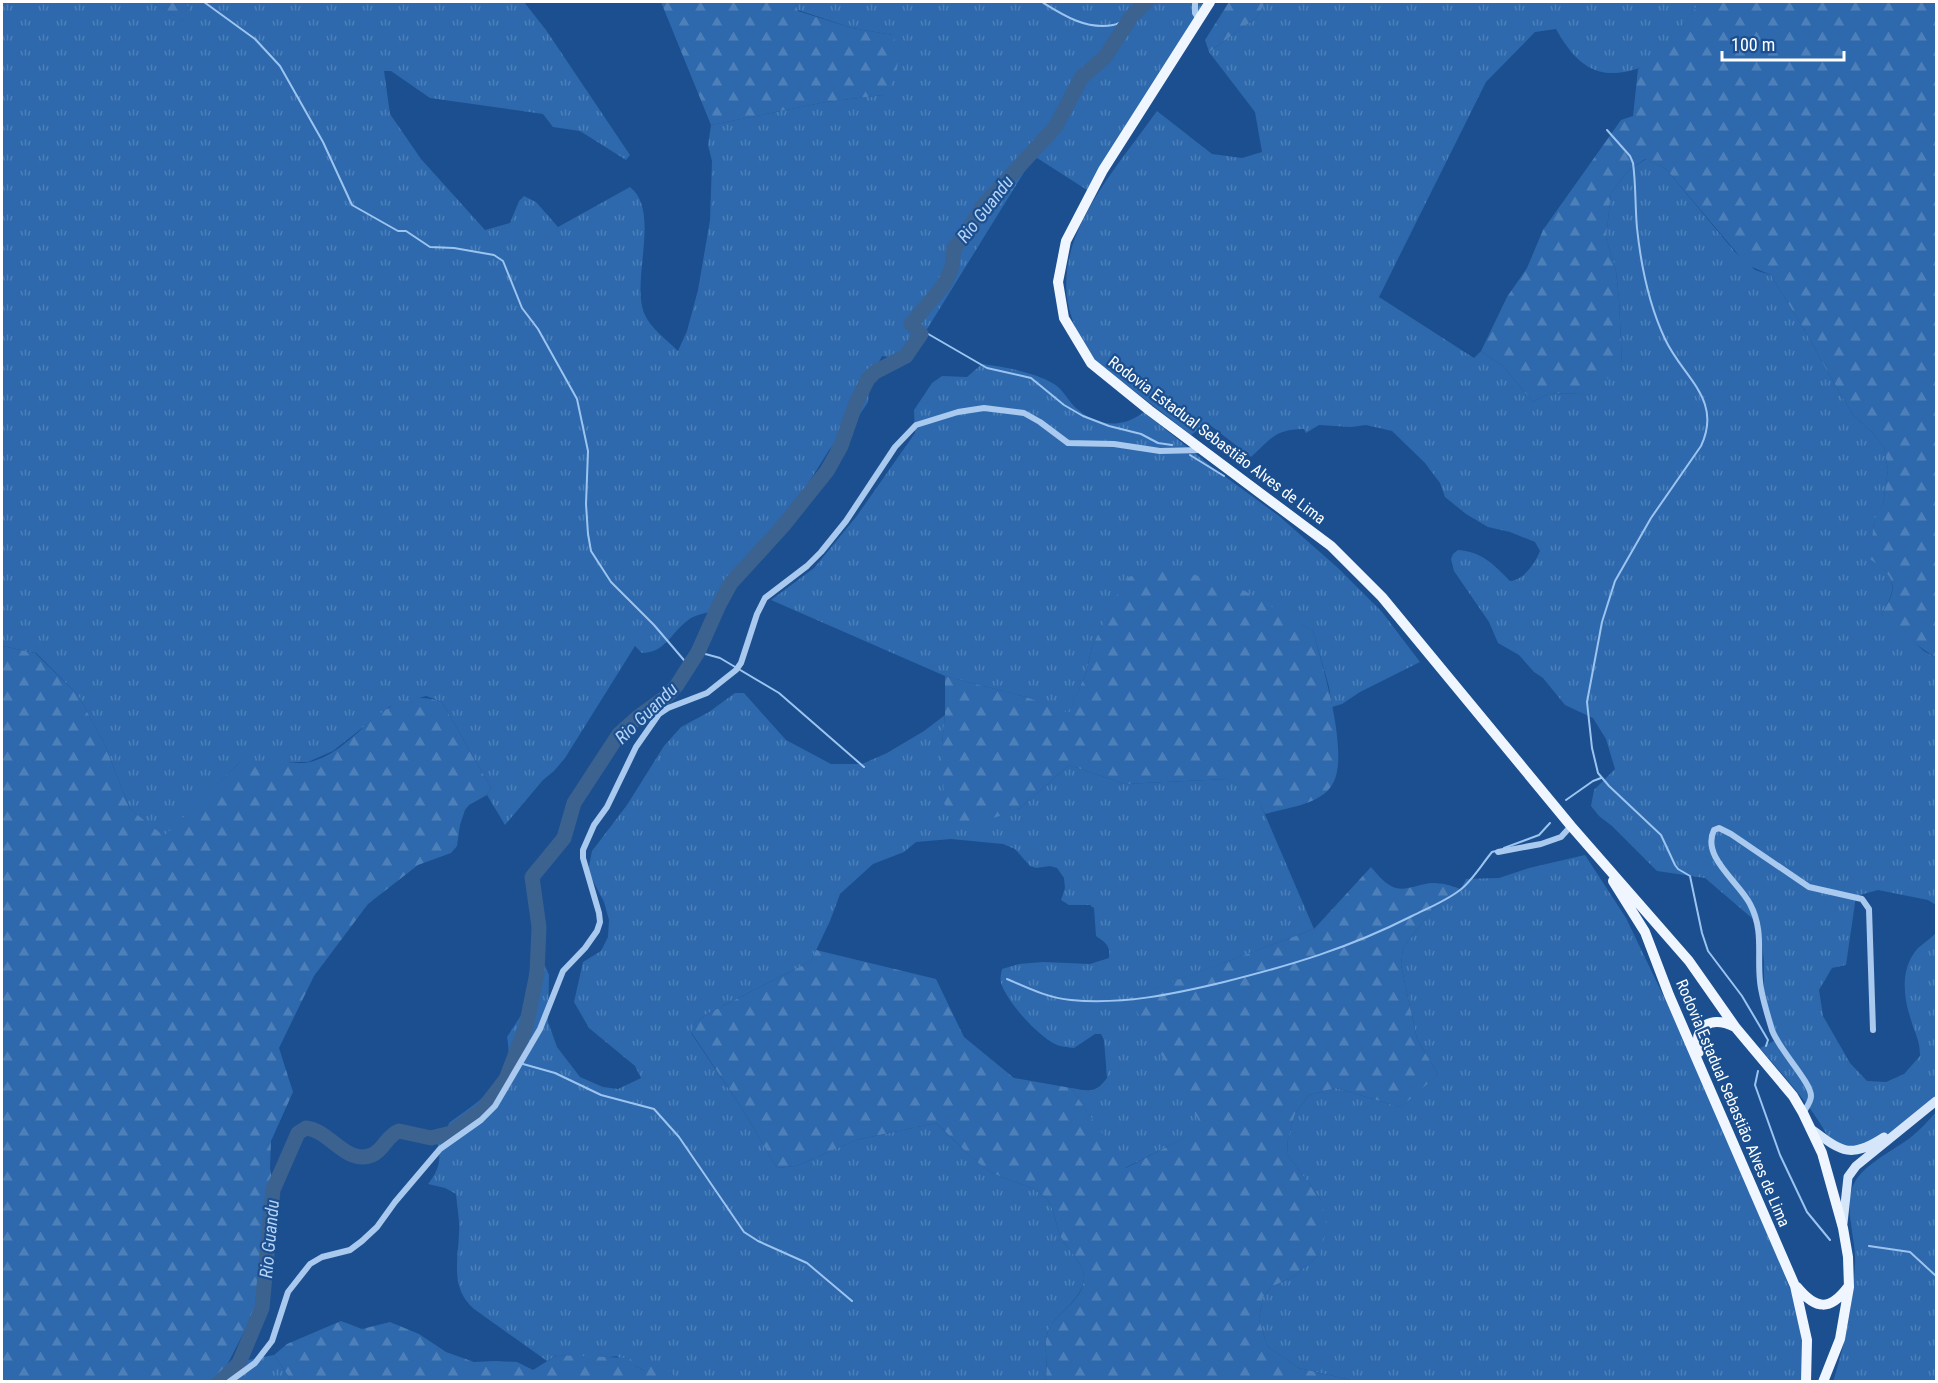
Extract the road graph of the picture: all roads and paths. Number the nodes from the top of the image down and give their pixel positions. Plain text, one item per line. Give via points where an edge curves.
1 (1195, 2) edge
2 (1210, 2) edge
3 (1199, 19) junction
4 (1203, 450) junction
5 (1571, 826) junction
6 (1593, 850) junction
7 (1498, 852) dead end
8 (1736, 1028) junction
9 (1872, 1030) dead end
10 (1704, 1076) junction
11 (1935, 1103) edge
12 (1803, 1113) junction
13 (1810, 1128) junction
14 (1843, 1228) junction
15 (1795, 1286) junction
16 (1849, 1287) junction
17 (229, 1382) edge
18 (1806, 1382) edge
19 (1823, 1382) edge

1 - 3 street
2 - 3 main road, Rodovia Estadual Sebastião Alves de Lima
3 - 4 main road, Rodovia Estadual Sebastião Alves de Lima via 1103,170 1066,241 1058,282 1064,318 1091,363
4 - 5 main road, Rodovia Estadual Sebastião Alves de Lima via 1331,546 1375,590
4 - 17 street via 1160,451 1068,443 1024,413 984,408 916,425 895,447 821,552 765,598 737,669 707,693 659,714 636,747 583,850 600,913 597,930 562,971 540,1029 495,1106 482,1120 440,1149 362,1241 350,1250 310,1264 288,1292 272,1341 255,1363
5 - 6 main road, Rodovia Estadual Sebastião Alves de Lima
5 - 7 street via 1561,837
6 - 8 main road, Rodovia Estadual Sebastião Alves de Lima via 1689,961
6 - 10 main road, Rodovia Estadual Sebastião Alves de Lima via 1646,932
8 - 10 main road via 1714,1021 1699,1031 1696,1040
8 - 12 main road, Rodovia Estadual Sebastião Alves de Lima
9 - 12 street via 1869,909 1862,899 1809,887 1731,834 1719,828 1714,830 1713,853 1751,906 1759,936 1760,982 1773,1031 1811,1095
10 - 15 main road, Rodovia Estadual Sebastião Alves de Lima
11 - 13 main road via 1866,1149 1836,1147
11 - 14 main road via 1856,1166 1848,1178
12 - 13 main road, Rodovia Estadual Sebastião Alves de Lima
13 - 14 main road, Rodovia Estadual Sebastião Alves de Lima via 1822,1153
14 - 16 main road, Rodovia Estadual Sebastião Alves de Lima
15 - 16 main road via 1818,1305 1839,1300
15 - 18 main road, Rodovia Estadual Sebastião Alves de Lima via 1807,1341
16 - 19 main road, Rodovia Estadual Sebastião Alves de Lima via 1840,1339

